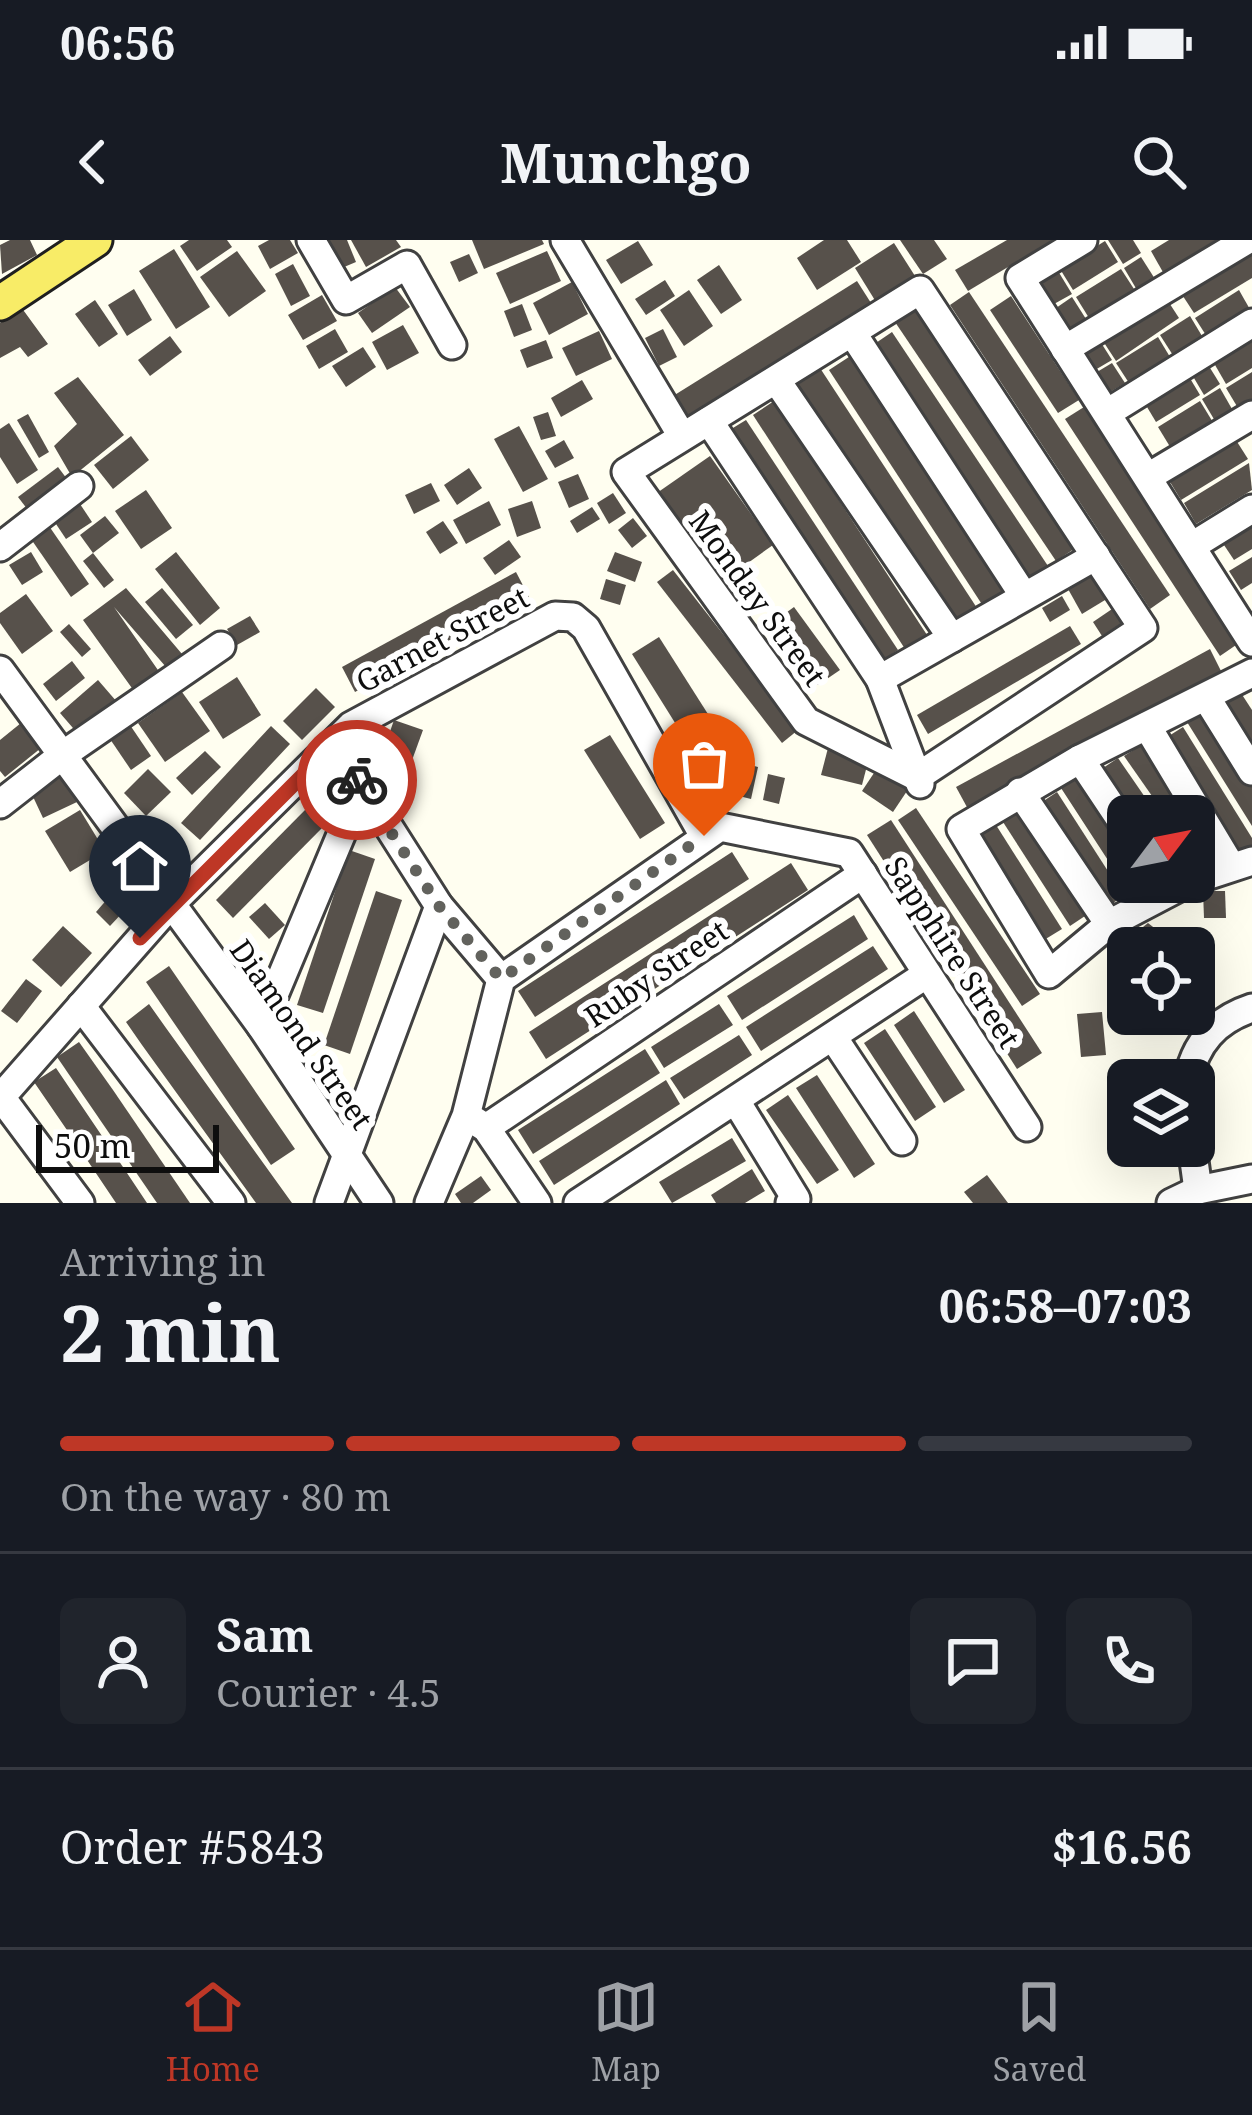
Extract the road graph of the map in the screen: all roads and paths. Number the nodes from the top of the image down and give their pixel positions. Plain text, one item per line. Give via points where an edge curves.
1 (95, 240) edge
2 (311, 240) edge
3 (565, 240) edge
4 (1083, 240) edge
5 (1247, 240) edge
6 (0, 303) edge
7 (1252, 323) edge
8 (853, 334) junction
9 (452, 345) dead end
10 (1065, 349) junction
11 (777, 381) junction
12 (1107, 413) junction
13 (1252, 415) edge
14 (709, 421) junction
15 (682, 436) junction
16 (1148, 477) junction
17 (79, 486) dead end
18 (1252, 509) edge
19 (1192, 546) junction
20 (0, 547) edge
21 (1096, 556) junction
22 (1024, 596) junction
23 (1243, 607) edge
24 (952, 638) junction
25 (1252, 642) edge
26 (221, 646) dead end
27 (0, 670) edge
28 (1252, 673) edge
29 (880, 679) junction
30 (1206, 697) junction
31 (1147, 726) junction
32 (328, 750) junction
33 (64, 754) junction
34 (1081, 759) junction
35 (1252, 771) edge
36 (362, 785) junction
37 (920, 785) junction
38 (1020, 792) junction
39 (1107, 799) edge
40 (0, 804) edge
41 (704, 836) junction
42 (1241, 863) edge
43 (863, 874) junction
44 (1145, 903) edge
45 (170, 905) junction
46 (439, 906) junction
47 (1109, 924) junction
48 (927, 974) junction
49 (501, 979) junction
50 (81, 1006) junction
51 (1252, 1008) edge
52 (261, 1026) junction
53 (833, 1037) junction
54 (1192, 1059) edge
55 (1, 1097) edge
56 (736, 1101) junction
57 (476, 1122) junction
58 (1028, 1126) dead end
59 (902, 1141) dead end
60 (346, 1157) junction
61 (1195, 1167) edge
62 (1252, 1179) edge
63 (1198, 1190) junction
64 (80, 1203) edge
65 (231, 1203) edge
66 (329, 1203) edge
67 (379, 1203) edge
68 (429, 1203) edge
69 (537, 1203) edge
70 (578, 1203) edge
71 (790, 1203) edge
72 (1171, 1203) edge

1 - 6 main road
2 - 9 street via 346,300 407,266
3 - 15 street
4 - 10 street via 1020,278
5 - 10 street
7 - 12 street
8 - 11 street
8 - 21 street via 920,290
8 - 22 street
10 - 12 street
11 - 14 street
11 - 24 street
12 - 16 street
13 - 16 street
14 - 15 street
14 - 29 street
15 - 37 street, Monday Street via 626,472 806,721
16 - 19 street
17 - 20 street
18 - 19 street
19 - 23 street
21 - 22 street
21 - 37 street via 1143,628
22 - 24 street
23 - 25 street
24 - 29 street
26 - 33 street
27 - 33 street, Diamond Street
28 - 30 street
29 - 37 street
30 - 31 street
30 - 35 street
31 - 34 street
31 - 42 street
32 - 36 street
32 - 41 street, Garnet Street via 393,701 555,616 573,616
32 - 45 street, Garnet Street
33 - 40 street
33 - 45 street, Diamond Street
34 - 38 street
34 - 39 street
36 - 46 street
36 - 52 street
38 - 47 street
38 - 47 street via 961,830 1049,974
41 - 43 street, Sapphire Street via 737,828 849,853
41 - 49 street
43 - 48 street, Sapphire Street
43 - 57 street, Ruby Street
44 - 47 street
45 - 50 street, Garnet Street
45 - 52 street, Diamond Street
46 - 49 street
46 - 60 street
48 - 53 street
48 - 58 street, Sapphire Street
49 - 57 street
50 - 55 street, Garnet Street
50 - 65 street
51 - 54 street via 1214,1027
52 - 60 street, Diamond Street
53 - 56 street
53 - 59 street
55 - 64 street
56 - 70 street
56 - 71 street via 796,1199
57 - 68 street
57 - 69 street
60 - 66 street
60 - 67 street, Diamond Street
61 - 63 street
62 - 63 street
63 - 72 street

